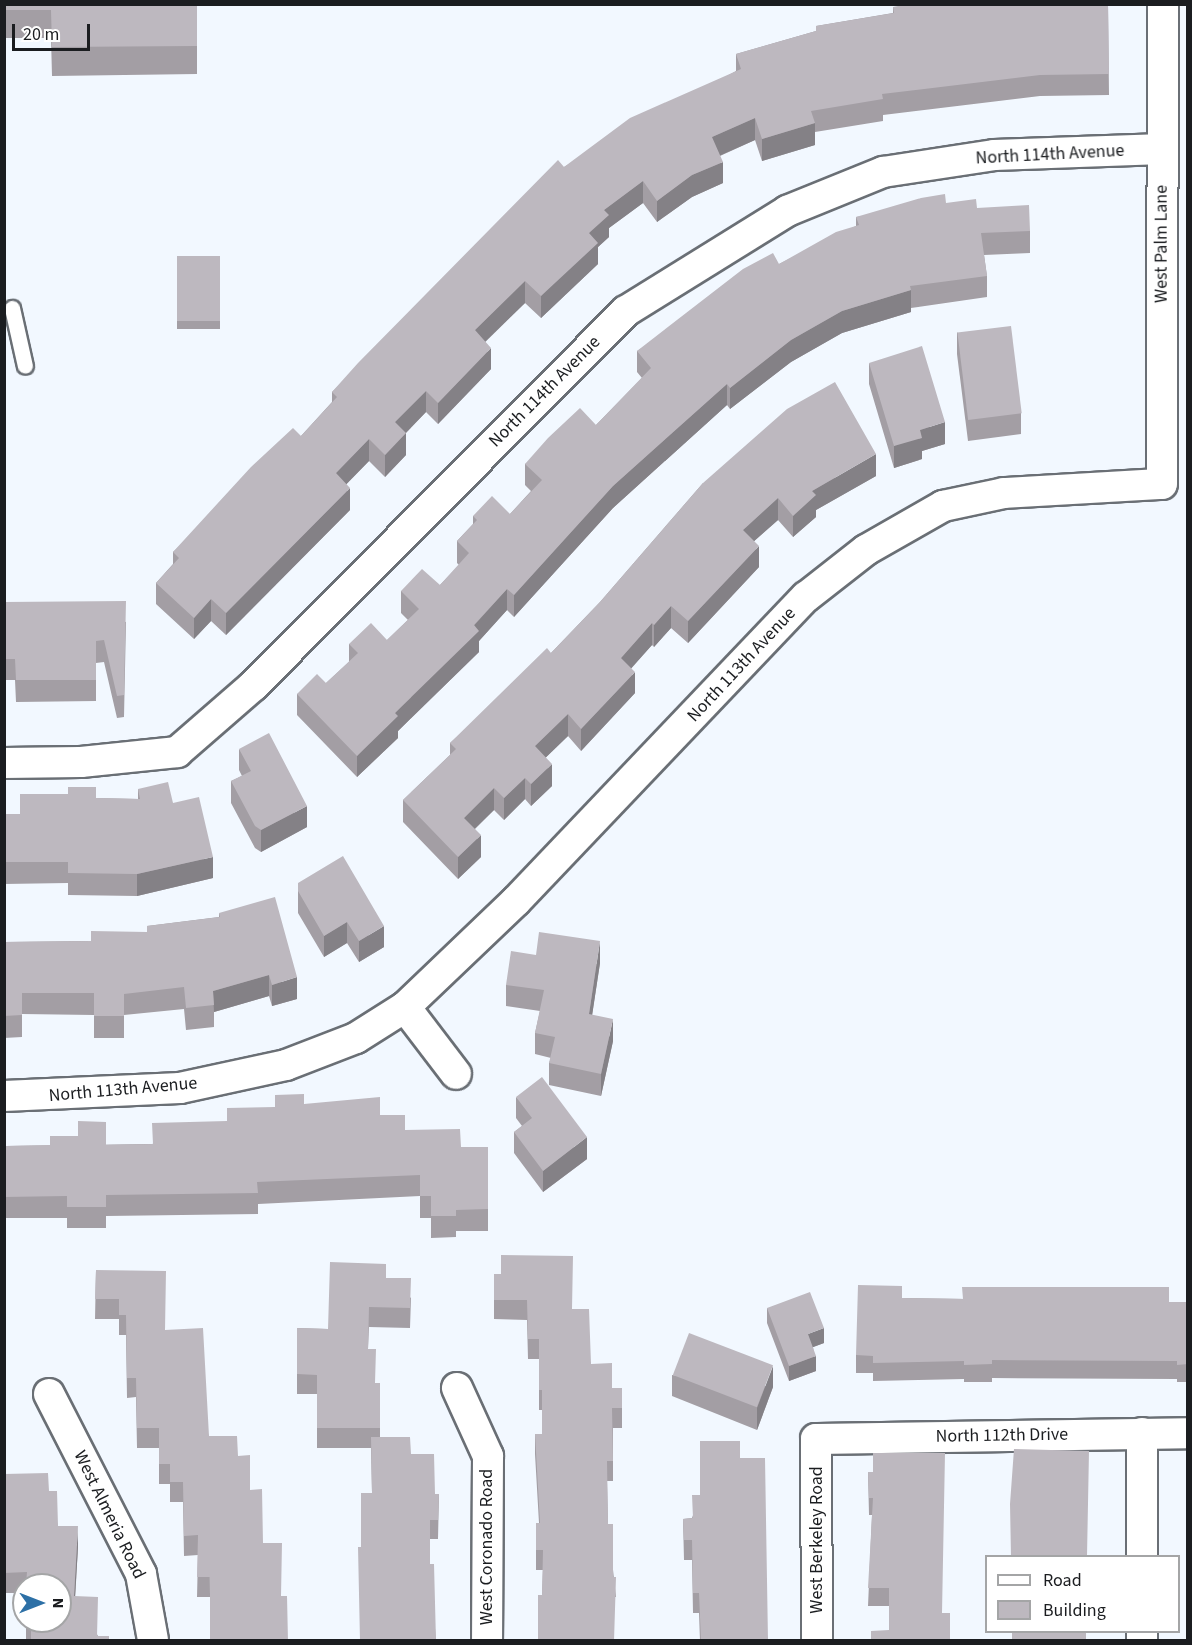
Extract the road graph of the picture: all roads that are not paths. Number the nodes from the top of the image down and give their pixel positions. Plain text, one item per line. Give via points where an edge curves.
1 (1163, 4) edge
2 (1162, 149) junction
3 (12, 308) dead end
4 (25, 366) dead end
5 (1162, 484) joint
6 (4, 763) edge
7 (405, 1007) junction
8 (456, 1074) dead end
9 (4, 1096) edge
10 (457, 1388) dead end
11 (49, 1394) dead end
12 (1142, 1433) junction
13 (1188, 1433) edge
14 (816, 1439) joint
15 (1142, 1555) edge
16 (153, 1641) edge
17 (487, 1641) edge
18 (817, 1641) edge

1 - 2 street, West Palm Lane
2 - 5 street, West Palm Lane
2 - 6 street, North 114th Avenue via 994,155 883,172 787,211 626,311 253,686 177,752 81,762
3 - 4 lane
5 - 7 street, North 113th Avenue via 1004,494 943,506 866,550 806,597 516,901
7 - 8 street
7 - 9 street, North 113th Avenue via 356,1038 275,1067 180,1088
10 - 17 street, West Coronado Road via 488,1456
11 - 16 street, West Almeria Road via 141,1574
12 - 13 street, North 112th Drive
12 - 14 street, North 112th Drive
12 - 15 street
14 - 18 street, West Berkeley Road

